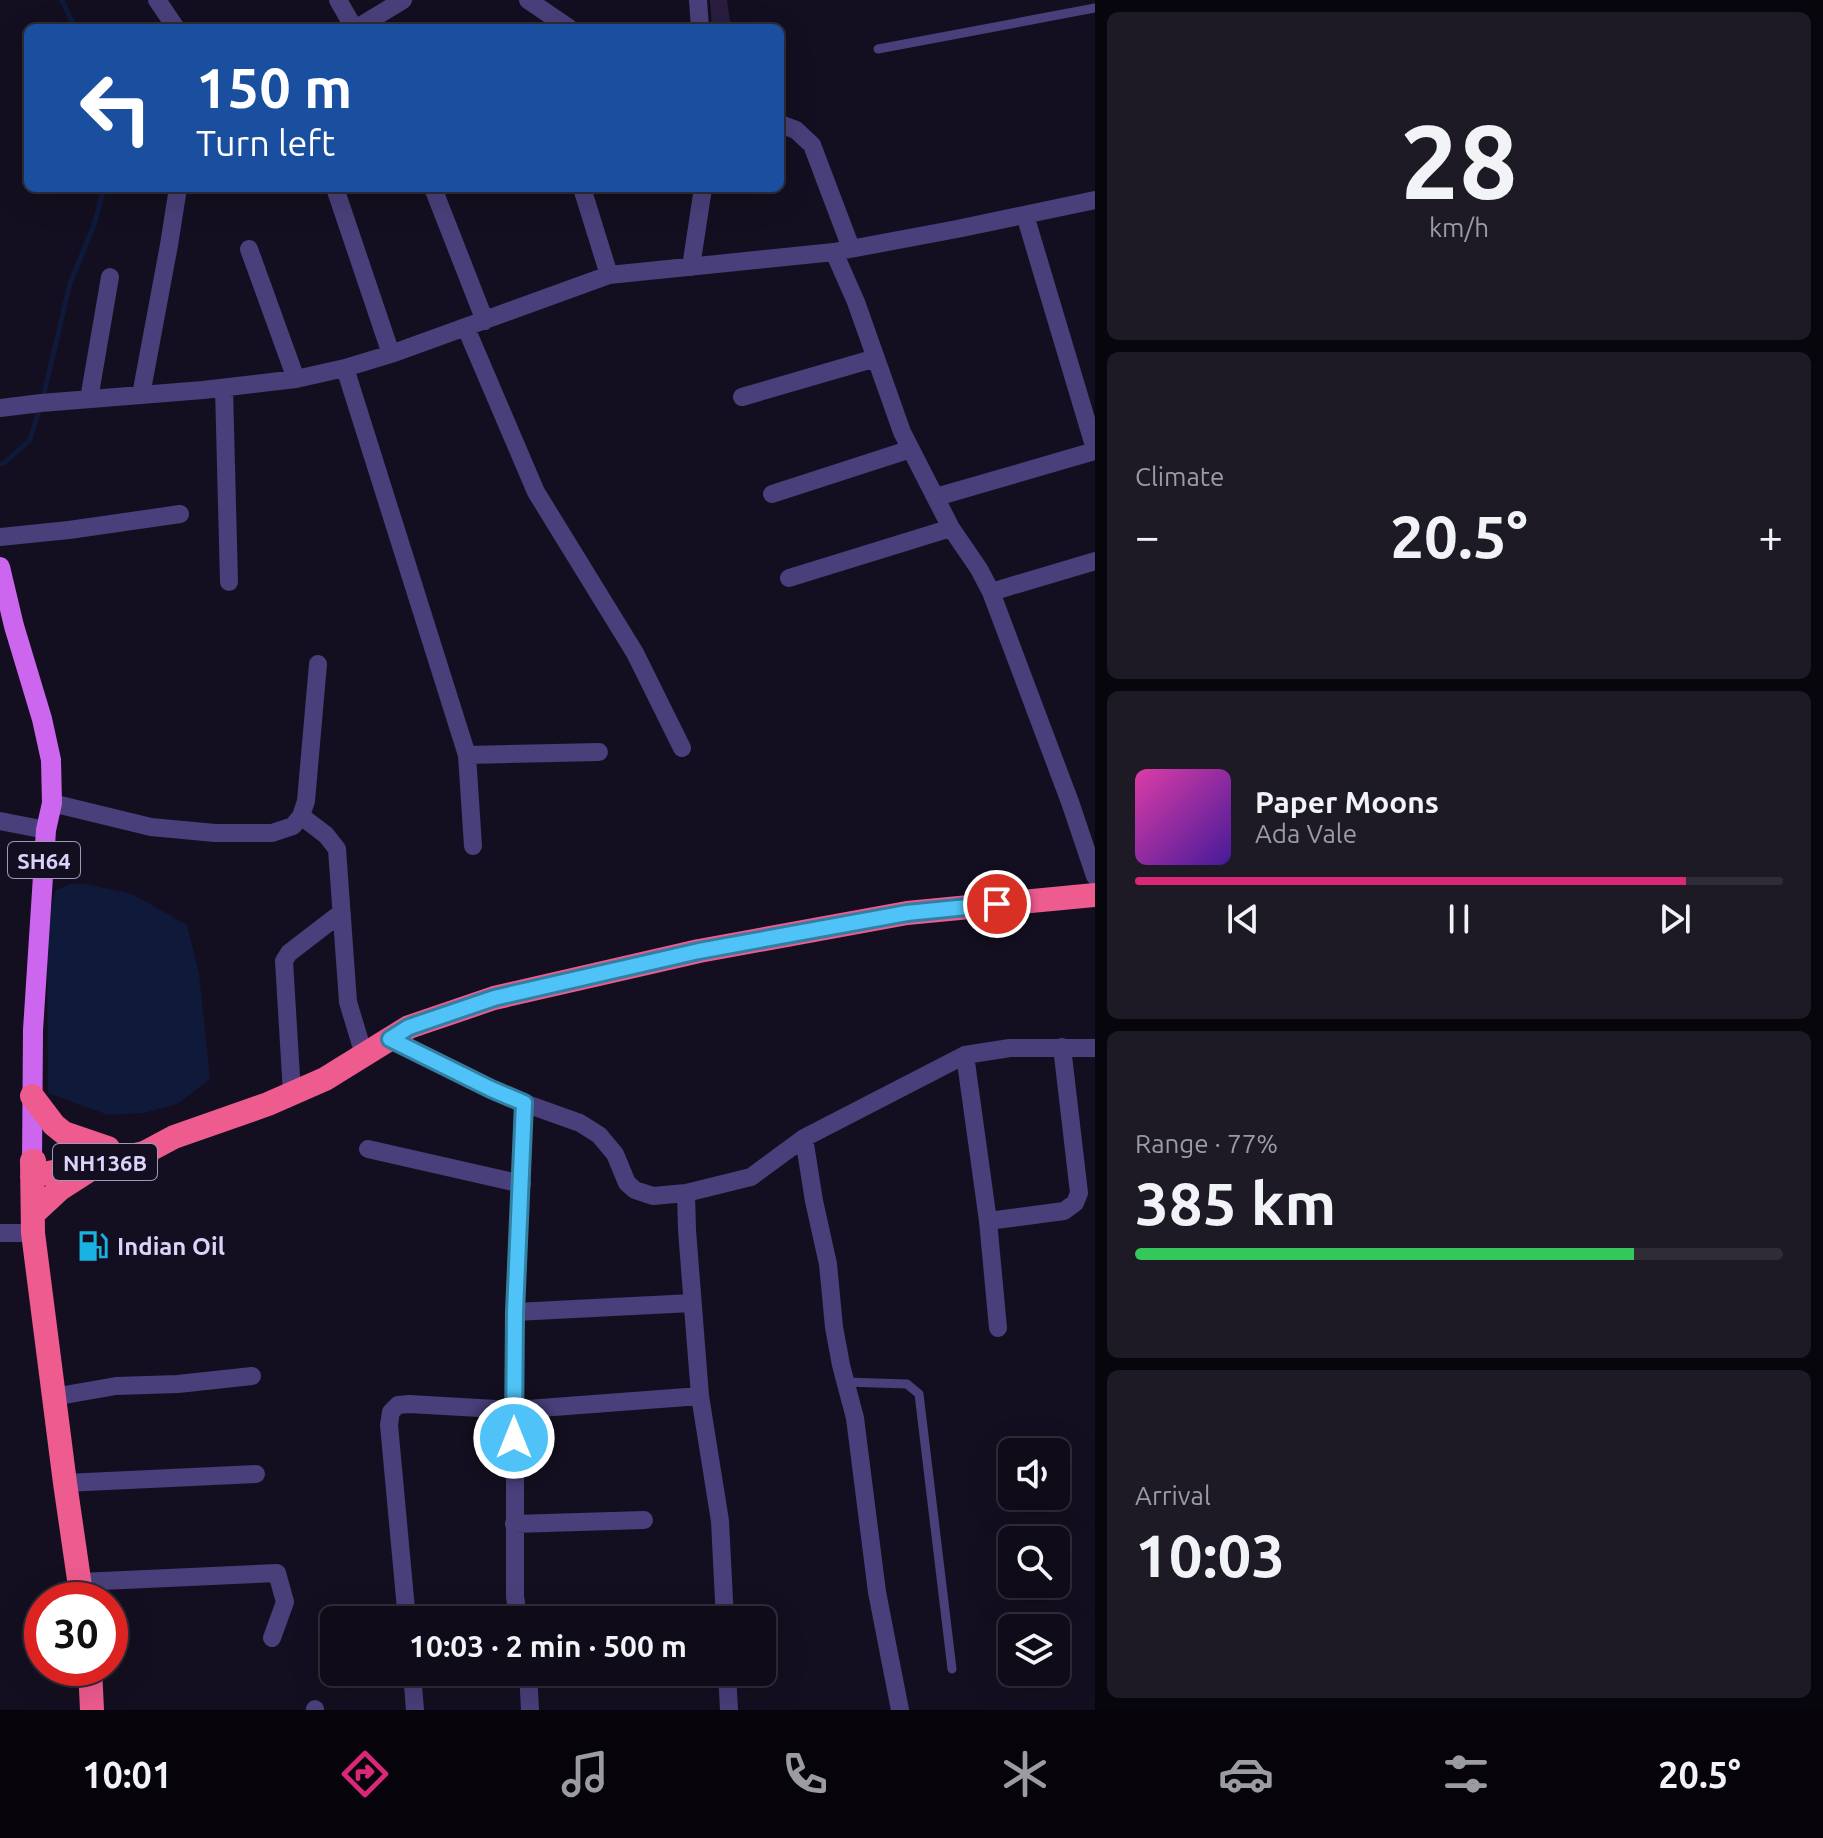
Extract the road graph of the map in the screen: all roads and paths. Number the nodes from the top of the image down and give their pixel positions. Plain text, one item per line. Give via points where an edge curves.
1 (157, 0) edge
2 (338, 0) edge
3 (403, 0) edge
4 (528, 0) edge
5 (698, 0) edge
6 (1095, 8) edge
7 (173, 24) edge
8 (353, 24) edge
9 (363, 24) edge
10 (556, 24) edge
11 (700, 24) edge
12 (878, 49) dead end
13 (784, 126) edge
14 (177, 192) edge
15 (336, 192) edge
16 (435, 192) edge
17 (583, 192) edge
18 (702, 192) edge
19 (1095, 200) edge
20 (1025, 215) junction
21 (249, 249) dead end
22 (843, 250) junction
23 (691, 267) junction
24 (609, 275) junction
25 (110, 277) dead end
26 (485, 321) junction
27 (466, 328) junction
28 (391, 354) junction
29 (876, 358) junction
30 (345, 368) junction
31 (296, 379) junction
32 (224, 388) junction
33 (141, 395) junction
34 (742, 397) dead end
35 (89, 399) junction
36 (0, 408) edge
37 (911, 449) junction
38 (1095, 450) edge
39 (772, 494) dead end
40 (936, 497) junction
41 (180, 514) dead end
42 (951, 528) junction
43 (0, 537) edge
44 (1095, 561) edge
45 (0, 567) edge
46 (789, 578) dead end
47 (229, 582) dead end
48 (991, 592) junction
49 (318, 664) dead end
50 (682, 748) dead end
51 (599, 752) dead end
52 (467, 755) junction
53 (52, 803) junction
54 (301, 816) junction
55 (0, 821) edge
56 (46, 830) junction
57 (473, 846) dead end
58 (1095, 876) edge
59 (1095, 895) edge
60 (341, 913) junction
61 (390, 1039) junction
62 (1062, 1047) junction
63 (1095, 1048) edge
64 (364, 1055) junction
65 (965, 1055) junction
66 (292, 1093) junction
67 (32, 1096) junction
68 (524, 1103) junction
69 (804, 1138) junction
70 (368, 1149) dead end
71 (104, 1156) junction
72 (32, 1168) junction
73 (522, 1184) junction
74 (686, 1193) junction
75 (988, 1221) junction
76 (33, 1224) junction
77 (0, 1233) edge
78 (692, 1303) junction
79 (515, 1312) junction
80 (998, 1328) dead end
81 (252, 1376) dead end
82 (845, 1382) junction
83 (700, 1396) junction
84 (53, 1397) junction
85 (514, 1410) junction
86 (256, 1474) dead end
87 (65, 1483) junction
88 (644, 1520) dead end
89 (514, 1524) junction
90 (80, 1582) edge
91 (128, 1587) edge
92 (406, 1606) edge
93 (517, 1606) edge
94 (724, 1606) edge
95 (272, 1638) dead end
96 (952, 1669) dead end
97 (91, 1686) edge
98 (413, 1686) edge
99 (529, 1686) edge
100 (728, 1686) edge
101 (92, 1710) edge
102 (415, 1710) edge
103 (530, 1710) edge
104 (729, 1710) edge
105 (900, 1710) edge

1 - 7 street
2 - 8 street
3 - 9 street
4 - 10 street
5 - 11 street
6 - 12 lane
13 - 22 street via 812,145
14 - 33 street
15 - 28 street
16 - 26 street
17 - 24 street
18 - 23 street
19 - 20 street
20 - 22 street
20 - 38 street
21 - 31 street
22 - 23 street
22 - 29 street
23 - 24 street
24 - 26 street
25 - 35 street
26 - 27 street
27 - 28 street
27 - 50 street via 536,492 635,653
28 - 30 street
29 - 34 street
29 - 37 street
30 - 31 street
30 - 52 street
31 - 32 street
32 - 33 street
32 - 47 street
33 - 35 street
35 - 36 street
37 - 39 street
37 - 40 street
38 - 40 street
40 - 42 street
41 - 43 street
42 - 46 street
42 - 48 street
44 - 48 street
45 - 53 main road, SH64 via 51,760
48 - 58 street
49 - 54 street
51 - 52 street
52 - 57 street
53 - 54 street via 151,827 215,833 272,833 293,826
53 - 56 main road, SH64
54 - 60 street via 337,849
55 - 56 street
56 - 67 main road, SH64
59 - 61 highway, NH136B via 907,913 699,951 494,998 409,1027
60 - 64 street via 348,1002
60 - 66 street via 284,961
61 - 64 highway, NH136B
61 - 68 street
62 - 63 street
62 - 65 street
62 - 75 street via 1079,1193 1075,1203 1064,1211
64 - 66 highway, NH136B
65 - 69 street
65 - 75 street
66 - 71 highway, NH136B via 144,1153
67 - 71 highway via 54,1125
67 - 72 main road, SH64
68 - 73 street
68 - 74 street via 599,1135 635,1190 653,1196
69 - 74 street via 751,1177
69 - 82 street
70 - 73 street
71 - 72 highway, NH136B
71 - 76 highway via 60,1189
72 - 76 highway, NH136B
73 - 79 street
74 - 78 street
75 - 80 street
76 - 77 street
76 - 84 highway, NH136B
78 - 79 street
78 - 83 street
79 - 85 street
81 - 84 street via 116,1386
82 - 96 lane via 907,1384 919,1394
82 - 105 street
83 - 85 street
83 - 94 street via 720,1521
84 - 87 highway, NH136B
85 - 89 street
85 - 92 street via 409,1404 391,1412
86 - 87 street
87 - 90 highway, NH136B
88 - 89 street
89 - 93 street
91 - 95 street via 277,1573 285,1602
97 - 101 highway
98 - 102 street
99 - 103 street
100 - 104 street

